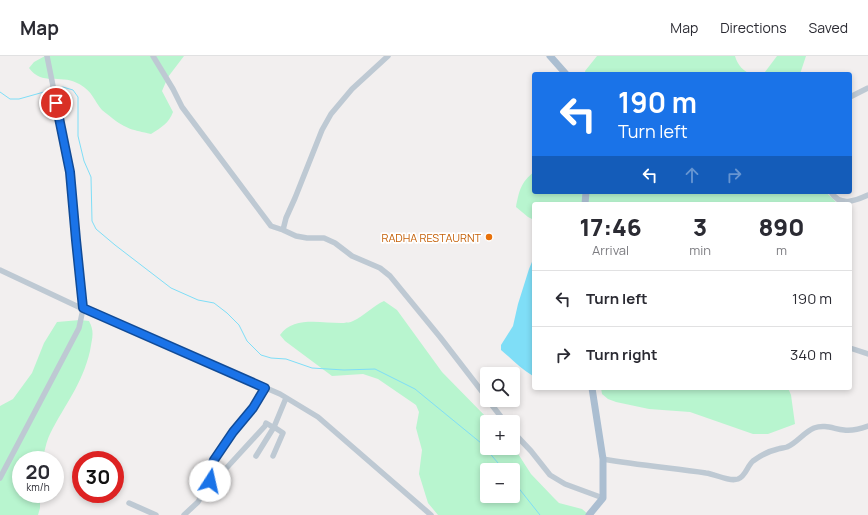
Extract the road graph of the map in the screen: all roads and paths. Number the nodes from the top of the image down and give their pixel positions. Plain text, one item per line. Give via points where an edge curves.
1 (47, 56) edge
2 (153, 56) edge
3 (388, 56) edge
4 (550, 56) edge
5 (564, 72) edge
6 (868, 88) edge
7 (852, 96) edge
8 (833, 194) edge
9 (868, 195) edge
10 (845, 202) edge
11 (845, 202) edge
12 (283, 230) junction
13 (0, 270) edge
14 (83, 308) junction
15 (852, 349) edge
16 (868, 354) edge
17 (265, 388) junction
18 (480, 389) edge
19 (592, 390) edge
20 (286, 398) junction
21 (868, 426) edge
22 (274, 427) junction
23 (520, 439) edge
24 (256, 456) dead end
25 (273, 456) dead end
26 (603, 459) junction
27 (0, 478) edge
28 (210, 481) junction
29 (603, 498) junction
30 (129, 503) dead end
31 (156, 515) edge
32 (184, 515) edge
33 (431, 515) edge
34 (589, 515) edge

1 - 14 street via 70,172
2 - 12 street via 182,107 271,226
3 - 12 street via 352,89 331,114 322,130
4 - 5 main road
6 - 7 street
8 - 10 street
9 - 11 street
12 - 18 street via 296,236 324,238 390,276
13 - 14 street
14 - 17 street
14 - 27 street via 78,328
15 - 16 street
17 - 20 street
17 - 28 street via 214,460 208,475
19 - 26 main road
20 - 22 street
20 - 33 street via 318,417
21 - 26 street via 849,430 822,426 814,428 786,447 768,452 751,462 744,475 736,480 714,474
22 - 24 street
22 - 25 street via 283,433
22 - 28 street via 266,423 220,475
23 - 29 street via 550,475 565,484
26 - 29 main road
28 - 32 street via 198,502
29 - 34 main road
30 - 31 street

